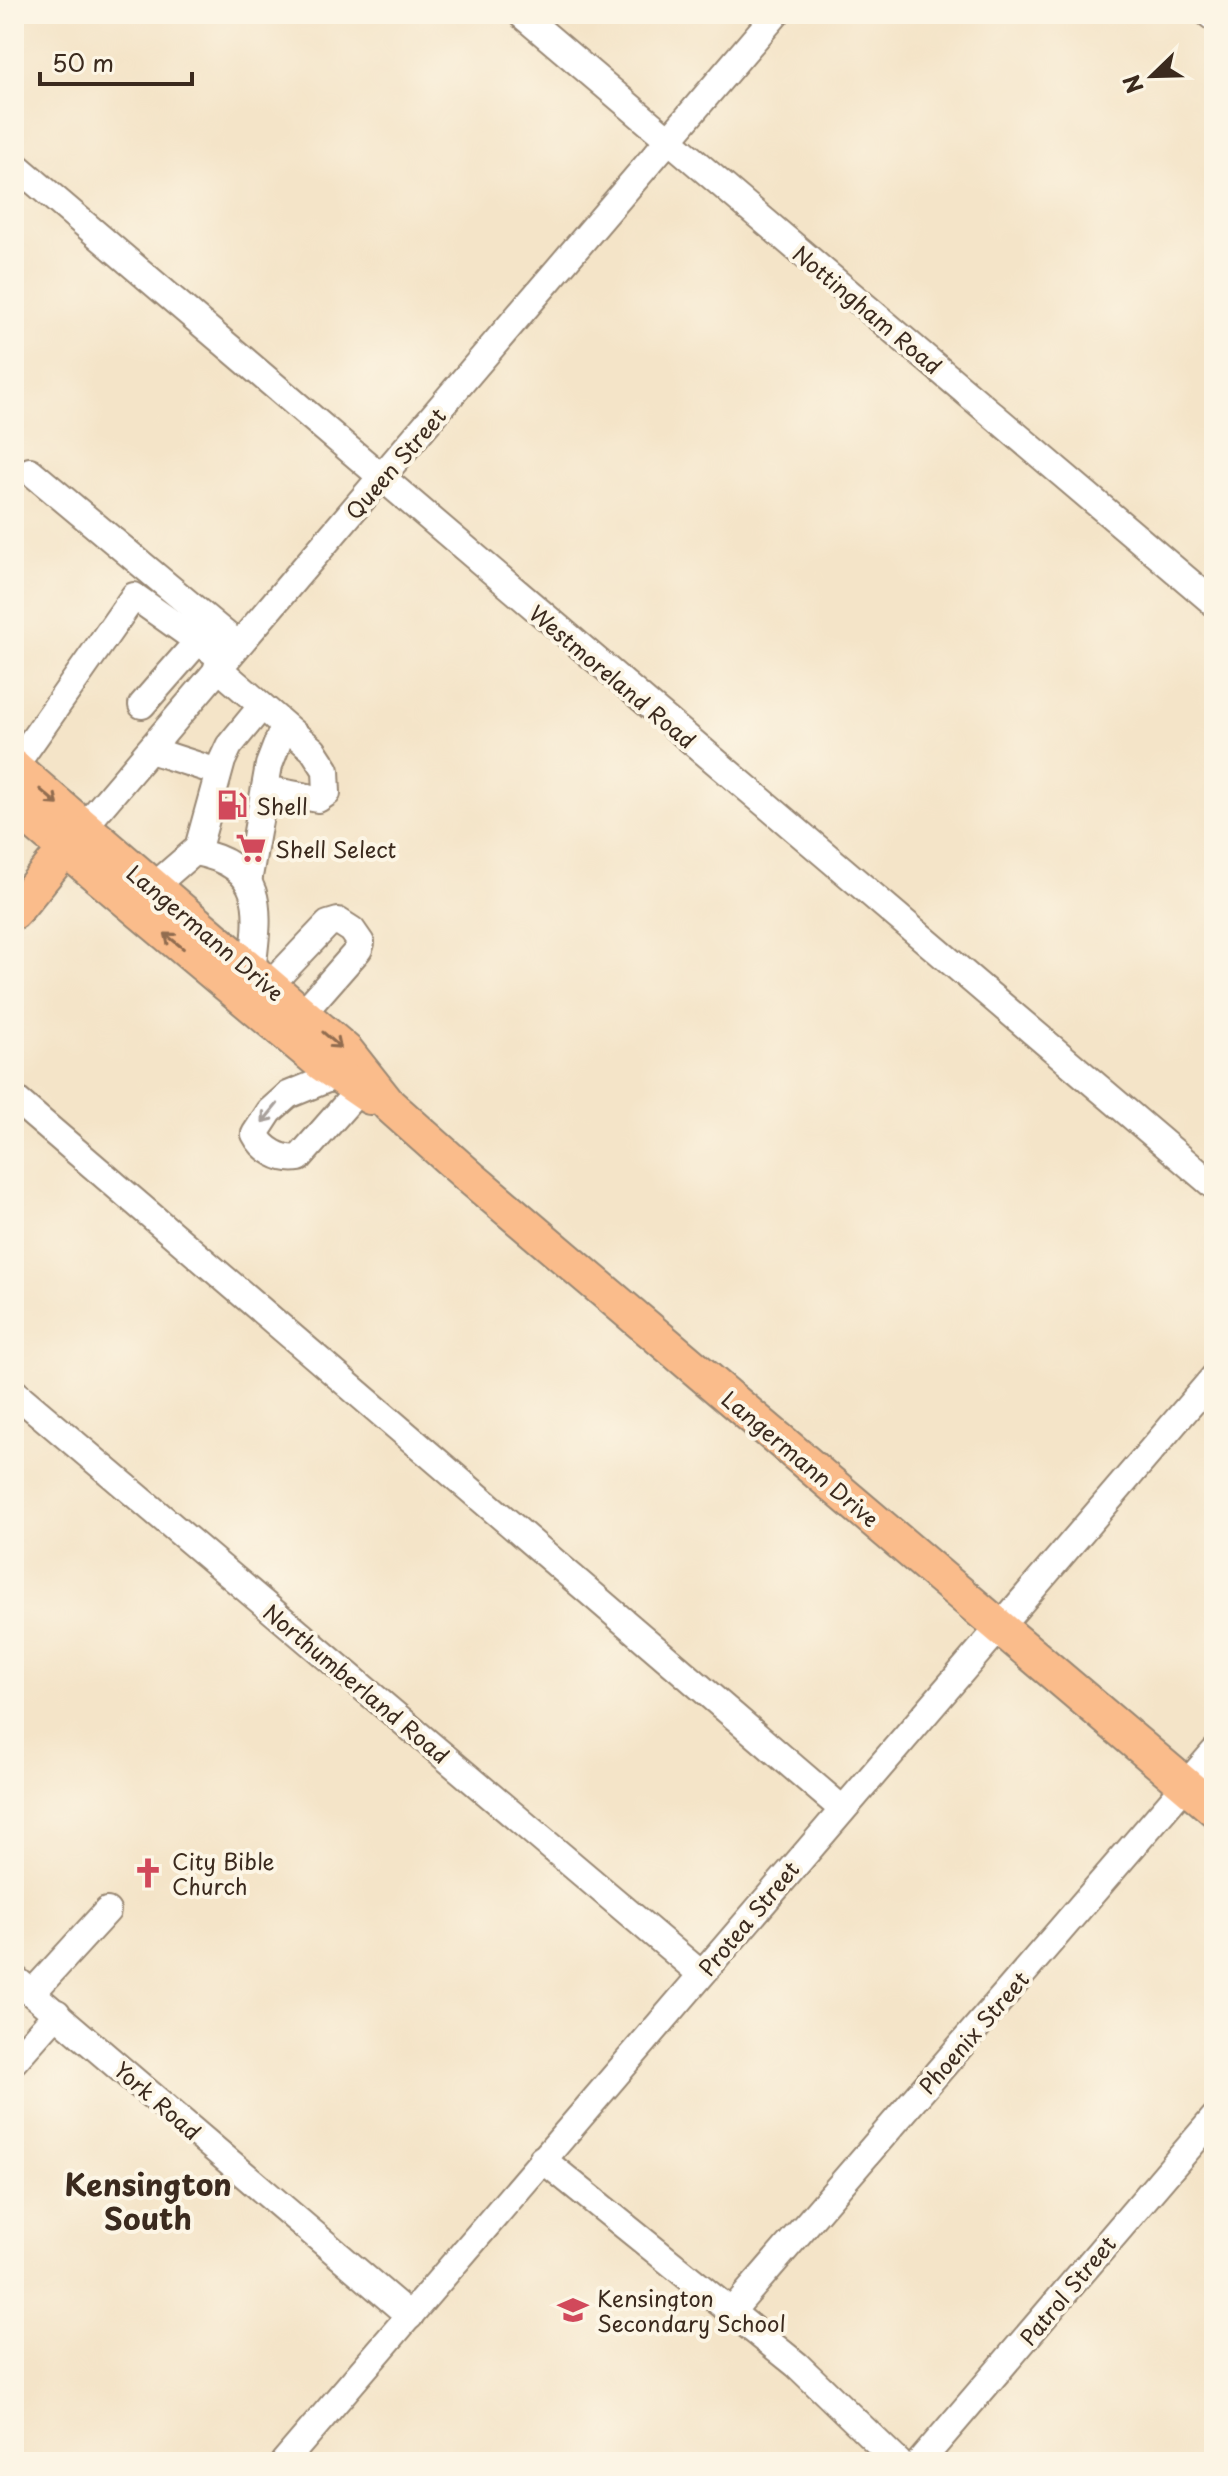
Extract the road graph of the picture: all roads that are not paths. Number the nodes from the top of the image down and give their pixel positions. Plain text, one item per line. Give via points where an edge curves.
1 (521, 14) edge
2 (776, 14) edge
3 (1209, 14) edge
4 (1214, 18) edge
5 (669, 139) junction
6 (14, 164) edge
7 (30, 471) dead end
8 (381, 480) junction
9 (1214, 603) edge
10 (198, 641) junction
11 (226, 657) junction
12 (142, 705) dead end
13 (261, 707) junction
14 (284, 726) junction
15 (150, 750) junction
16 (14, 767) edge
17 (218, 772) junction
18 (265, 789) junction
19 (14, 806) edge
20 (74, 839) junction
21 (195, 852) junction
22 (248, 882) junction
23 (153, 887) junction
24 (14, 912) edge
25 (261, 978) junction
26 (302, 1014) junction
27 (14, 1098) edge
28 (389, 1105) junction
29 (1214, 1186) edge
30 (1214, 1377) edge
31 (14, 1392) edge
32 (998, 1626) junction
33 (1214, 1752) edge
34 (1186, 1785) junction
35 (841, 1808) junction
36 (1214, 1809) edge
37 (107, 1911) dead end
38 (701, 1974) junction
39 (23, 1985) edge
40 (57, 2013) junction
41 (14, 2061) edge
42 (1214, 2118) edge
43 (542, 2159) junction
44 (731, 2312) junction
45 (410, 2316) junction
46 (284, 2462) edge
47 (898, 2462) edge
48 (920, 2462) edge

1 - 5 street, Nottingham Road
2 - 5 street, Queen Street
3 - 4 street
5 - 8 street, Queen Street
5 - 9 street, Nottingham Road
6 - 8 street, Westmoreland Road
7 - 11 street
8 - 11 street, Queen Street
8 - 29 street, Westmoreland Road
10 - 11 street
10 - 12 street
10 - 16 street via 134,596
11 - 13 street
11 - 15 street, Queen Street
13 - 14 street
13 - 17 street via 229,746
14 - 18 street
14 - 18 street via 322,763 327,793 311,799
15 - 17 street
15 - 20 street, Queen Street
16 -> 20 main road, Langermann Drive
17 - 21 street via 211,812
18 - 22 street
19 - 20 main road, Langermann Drive
20 - 23 main road, Langermann Drive
20 - 24 main road, Queen Street
28 -> 20 main road, Langermann Drive via 347,1083
21 - 22 street via 229,863
21 - 23 street
22 - 25 street via 258,908
23 - 25 main road, Langermann Drive
25 - 26 main road, Langermann Drive
25 - 26 street via 328,924 338,921 352,930 359,949
26 -> 28 main road, Langermann Drive via 363,1069
27 - 35 street
28 - 32 main road, Langermann Drive
30 - 32 street, Protea Street
31 - 38 street, Northumberland Road
32 - 34 main road, Langermann Drive
32 - 35 street, Protea Street
33 - 34 street, Phoenix Street
34 - 36 main road, Langermann Drive
34 - 44 street, Phoenix Street
35 - 38 street, Protea Street
37 - 39 street
38 - 43 street, Protea Street
39 - 40 street, York Road
40 - 41 street
40 - 45 street, York Road
42 - 48 street, Patrol Street
43 - 44 street
43 - 45 street, Protea Street
44 - 47 street via 797,2365
45 - 46 street, Protea Street

